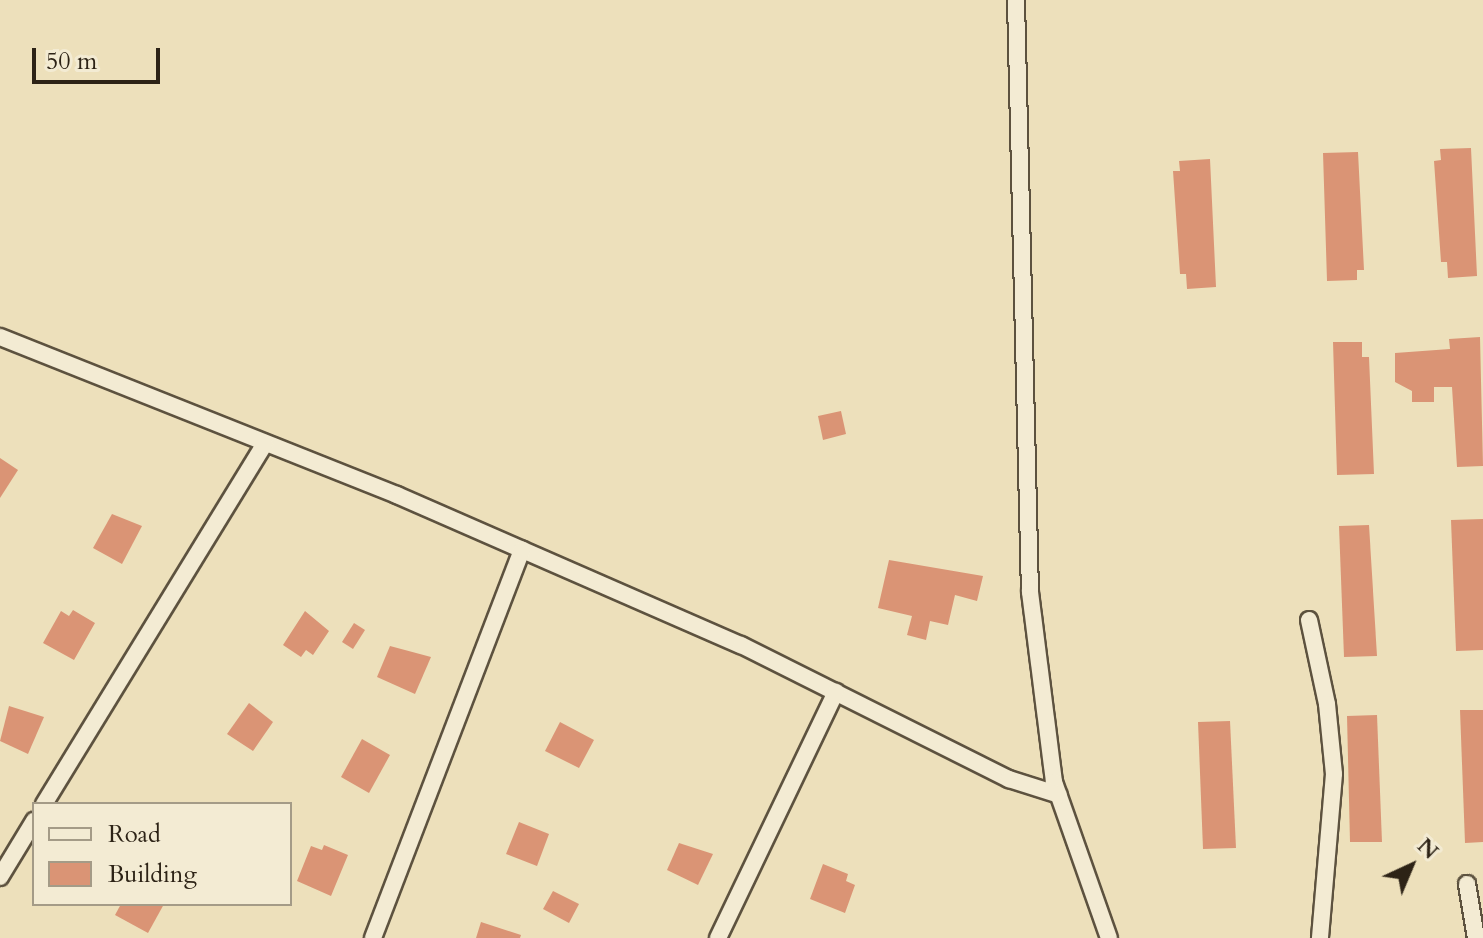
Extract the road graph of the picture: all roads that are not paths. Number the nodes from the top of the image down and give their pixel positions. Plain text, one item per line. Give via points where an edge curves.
1 (1016, 0) edge
2 (0, 337) edge
3 (265, 443) junction
4 (522, 550) junction
5 (1309, 620) dead end
6 (836, 692) junction
7 (1059, 795) junction
8 (45, 802) edge
9 (32, 824) edge
10 (0, 877) edge
11 (1467, 884) dead end
12 (373, 938) edge
13 (718, 938) edge
14 (1109, 938) edge
15 (1320, 938) edge
16 (1476, 938) edge

1 - 7 street via 1030,592
2 - 3 street
3 - 4 street
3 - 8 street
4 - 6 street
4 - 12 street
5 - 15 street via 1327,704 1334,774
6 - 7 street via 1009,779
6 - 13 street
7 - 14 street
9 - 10 street
11 - 16 street

